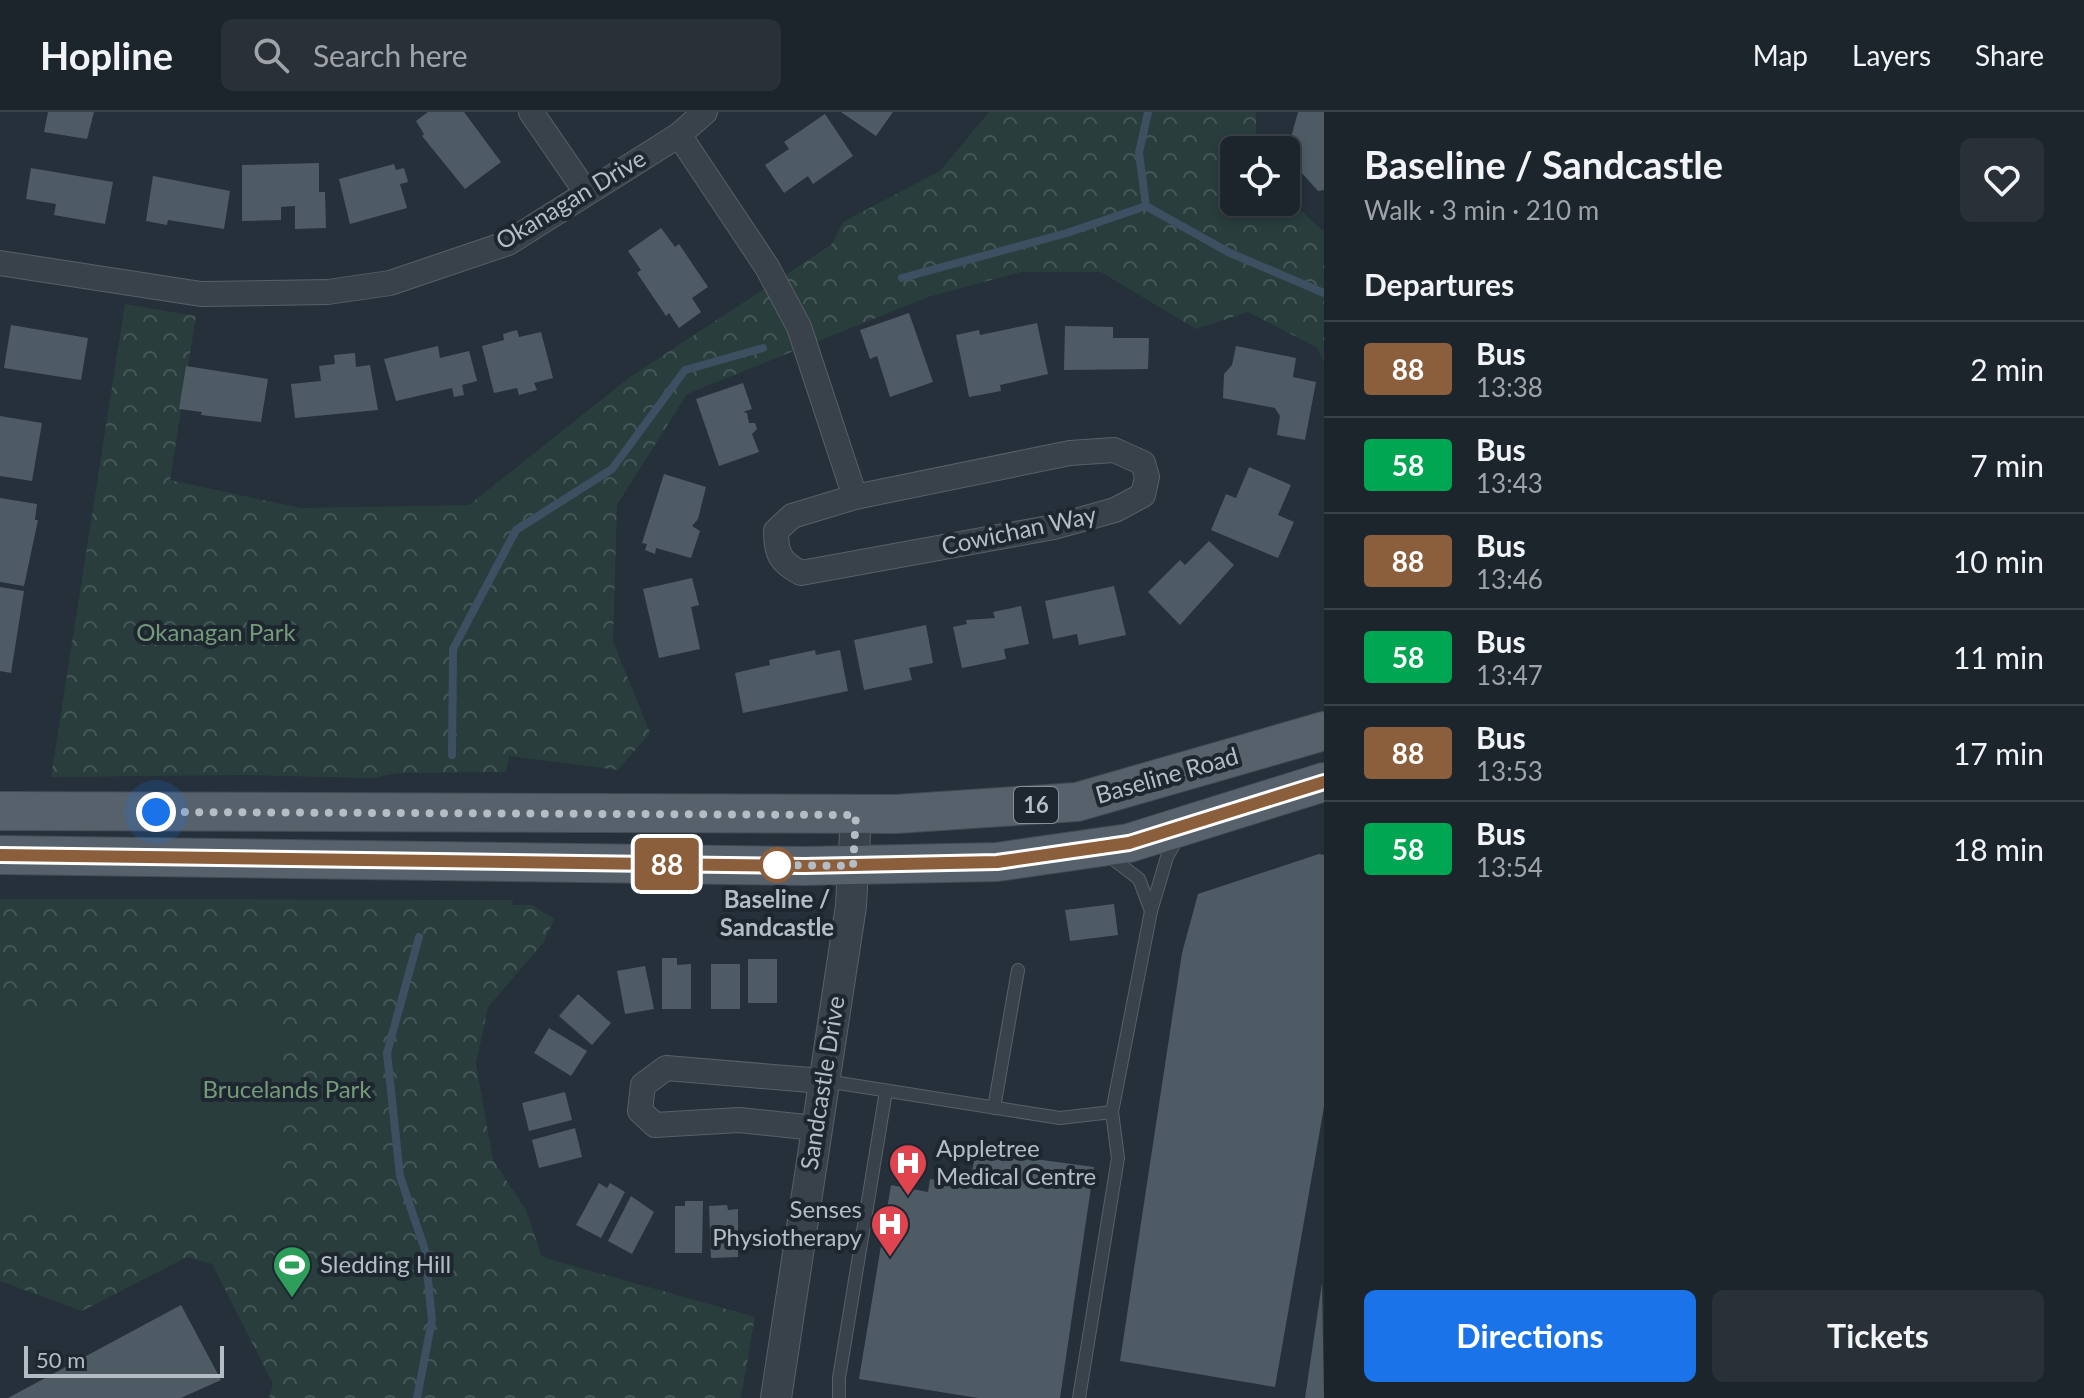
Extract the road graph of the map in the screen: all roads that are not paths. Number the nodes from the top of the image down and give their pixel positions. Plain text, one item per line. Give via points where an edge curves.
1 (531, 112) edge
2 (705, 112) edge
3 (679, 135) junction
4 (586, 192) junction
5 (0, 263) edge
6 (855, 497) junction
7 (1324, 731) edge
8 (1324, 782) edge
9 (0, 811) edge
10 (856, 815) junction
11 (1183, 826) junction
12 (1091, 848) junction
13 (0, 855) edge
14 (853, 866) junction
15 (1151, 911) junction
16 (1018, 970) dead end
17 (822, 1081) junction
18 (886, 1091) junction
19 (994, 1108) junction
20 (1112, 1112) junction
21 (815, 1128) junction
22 (776, 1398) edge
23 (839, 1398) edge
24 (1079, 1398) edge

1 - 4 street
2 - 3 street, Okanagan Drive
3 - 4 street, Okanagan Drive
3 - 6 street via 767,267 799,327
4 - 5 street, Okanagan Drive via 508,243 390,283 328,292 201,294
6 - 6 street, Cowichan Way via 792,516 776,531 776,551 785,564 801,573 1054,527 1115,510 1143,495 1147,477 1143,463 1114,450 1070,453
7 - 10 main road, Baseline Road / 16 via 1077,802
8 - 11 main road, 16
9 - 10 main road, Baseline Road / 16
10 - 14 street, Sandcastle Drive
11 - 12 main road, 16
11 - 15 lane via 1167,857
12 - 14 main road, 16 via 997,862
12 - 15 lane via 1117,859 1139,879
13 - 14 main road, 16
14 - 17 street, Sandcastle Drive
15 - 20 lane
16 - 19 lane
17 - 18 lane
17 - 21 street, Sandcastle Drive
17 - 21 street via 666,1068 643,1085 640,1111 655,1125 739,1120
18 - 19 lane
18 - 23 lane
19 - 20 lane via 1060,1118
20 - 24 lane via 1118,1158
21 - 22 street, Sandcastle Drive

